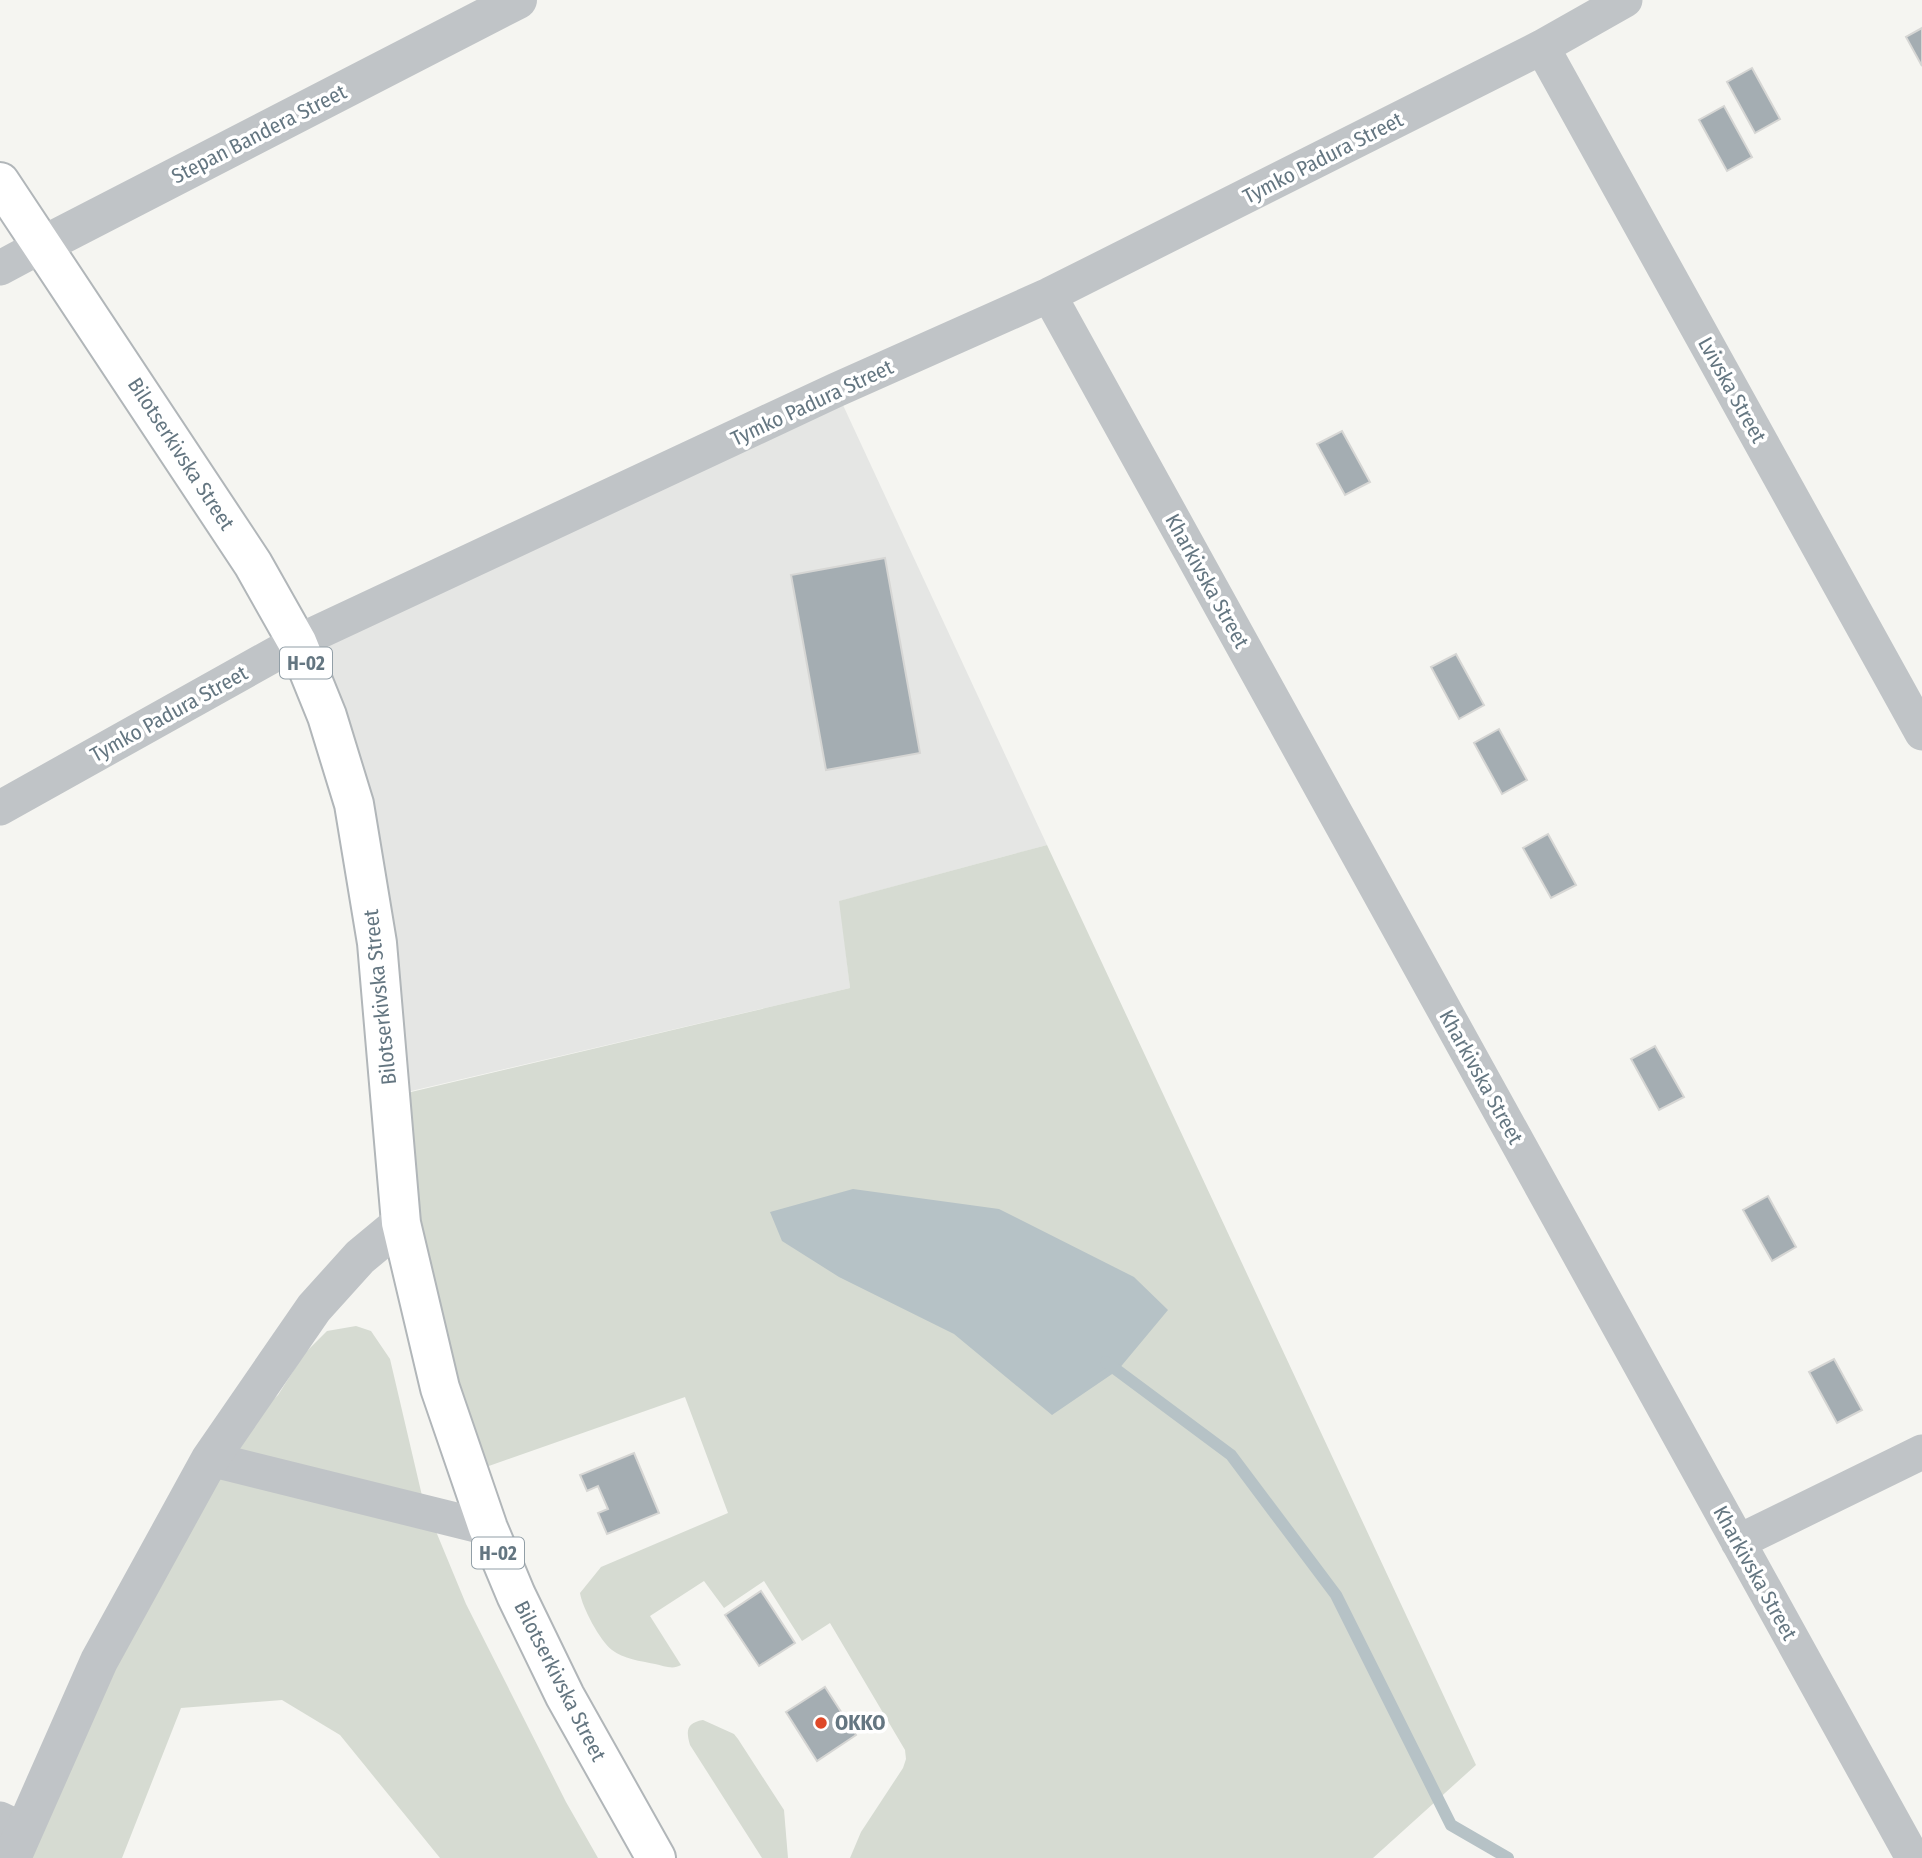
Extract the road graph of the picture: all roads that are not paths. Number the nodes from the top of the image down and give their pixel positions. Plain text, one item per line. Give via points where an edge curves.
1 (518, 0) edge
2 (1625, 0) edge
3 (1542, 47) junction
4 (0, 182) edge
5 (43, 245) junction
6 (0, 268) edge
7 (1049, 295) junction
8 (297, 642) junction
9 (1922, 733) edge
10 (0, 808) edge
11 (401, 1223) junction
12 (1922, 1452) edge
13 (210, 1459) junction
14 (488, 1528) junction
15 (1738, 1542) junction
16 (12, 1836) edge
17 (656, 1858) edge
18 (1913, 1858) edge

1 - 5 street, Stepan Bandera Street
2 - 3 street, Tymko Padura Street
3 - 7 street, Tymko Padura Street
3 - 9 street, Lvivska Street
4 - 5 main road, Bilotserkivska Street / Н-02
5 - 6 street, Stepan Bandera Street
5 - 8 main road, Bilotserkivska Street / Н-02 via 253,564
7 - 8 street, Tymko Padura Street
7 - 15 street, Kharkivska Street
8 - 10 street, Tymko Padura Street
8 - 11 main road, Bilotserkivska Street / Н-02 via 327,716 356,816 377,943
11 - 13 street via 360,1257 314,1308
11 - 14 main road, Bilotserkivska Street / Н-02 via 440,1388
12 - 15 street
13 - 14 street
13 - 16 street via 99,1661
14 - 17 main road, Bilotserkivska Street / Н-02 via 565,1696
15 - 18 street, Kharkivska Street

